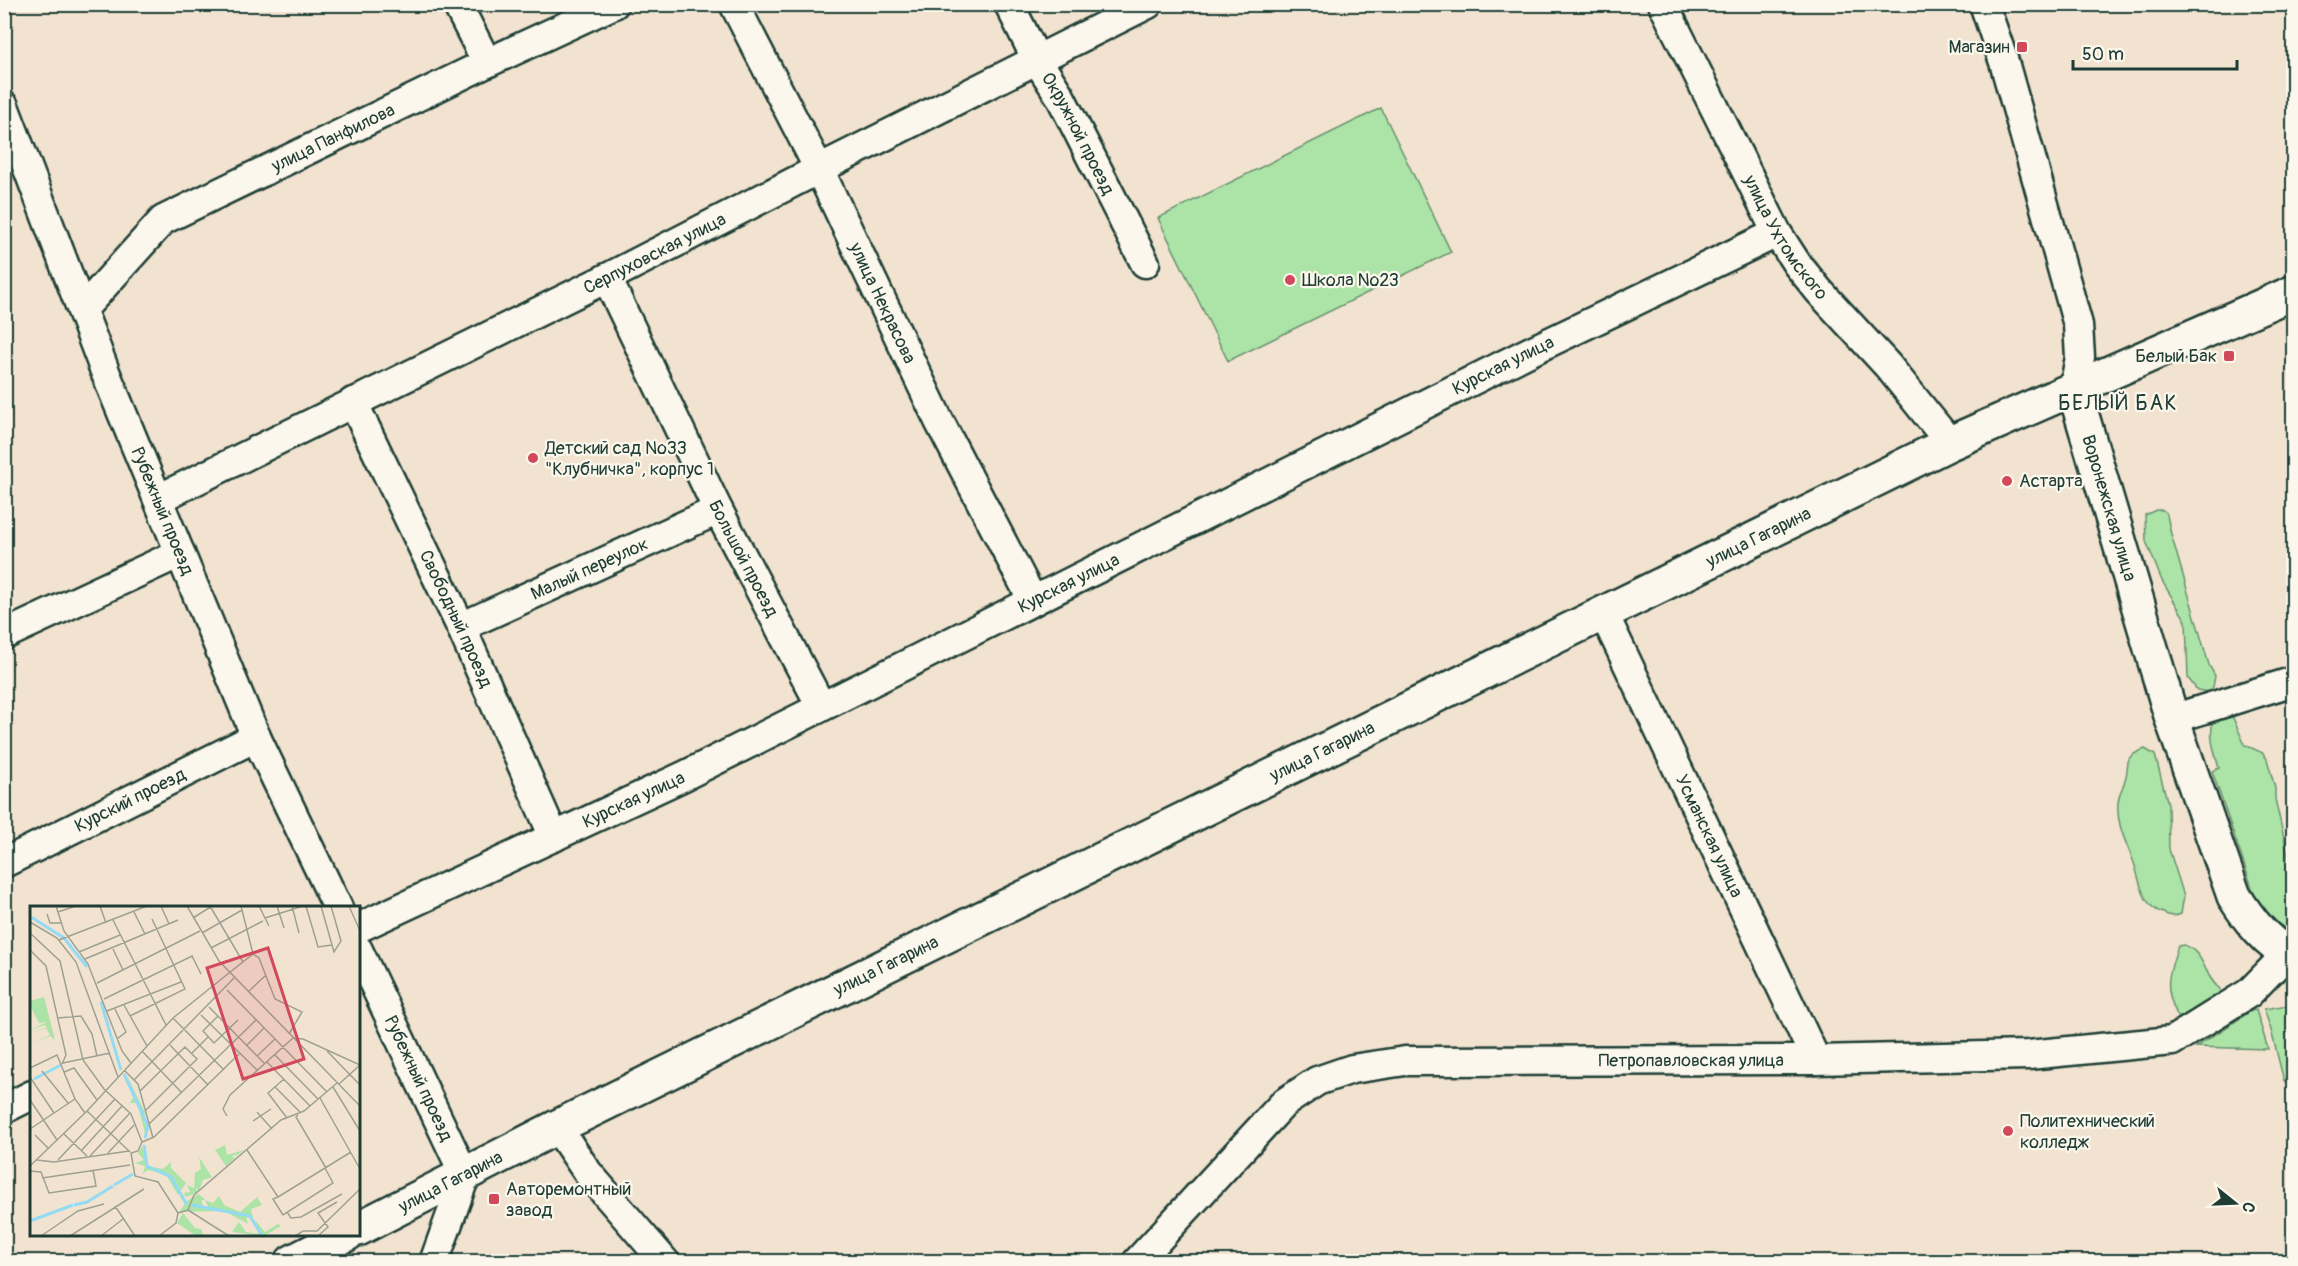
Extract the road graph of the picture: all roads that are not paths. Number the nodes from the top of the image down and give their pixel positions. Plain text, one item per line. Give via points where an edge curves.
1 (457, 4) edge
2 (614, 4) edge
3 (734, 4) edge
4 (1009, 4) edge
5 (1149, 4) edge
6 (1663, 4) edge
7 (1984, 4) edge
8 (1036, 60) junction
9 (487, 63) junction
10 (4, 106) edge
11 (819, 169) junction
12 (1777, 233) junction
13 (1145, 263) dead end
14 (608, 279) junction
15 (2294, 292) edge
16 (82, 310) junction
17 (2074, 389) junction
18 (352, 402) junction
19 (1950, 442) junction
20 (158, 499) junction
21 (718, 510) junction
22 (180, 553) junction
23 (1033, 601) junction
24 (1603, 612) junction
25 (461, 627) junction
26 (4, 635) edge
27 (2294, 681) edge
28 (821, 706) junction
29 (2172, 719) junction
30 (256, 736) junction
31 (554, 837) junction
32 (4, 863) edge
33 (337, 906) edge
34 (360, 927) edge
35 (360, 954) edge
36 (2290, 955) edge
37 (1816, 1060) junction
38 (30, 1096) edge
39 (4, 1109) edge
40 (557, 1127) junction
41 (465, 1176) junction
42 (360, 1227) edge
43 (342, 1236) edge
44 (292, 1262) edge
45 (434, 1262) edge
46 (665, 1262) edge
47 (1137, 1262) edge

1 - 9 street
2 - 9 street, улица Панфилова
3 - 11 street, улица Некрасова
4 - 8 street, Окружной проезд
5 - 8 street, Серпуховская улица
6 - 12 street, улица Ухтомского
7 - 17 street, Воронежская улица via 2078,325 2080,357
8 - 11 street, Серпуховская улица
8 - 13 street, Окружной проезд via 1060,96
9 - 16 street, улица Панфилова via 163,220
10 - 16 street, Рубежный проезд
11 - 14 street, Серпуховская улица
11 - 23 street, улица Некрасова via 939,421
12 - 19 street, улица Ухтомского via 1811,282 1888,366
12 - 23 street, Курская улица via 1529,352
14 - 18 street, Серпуховская улица
14 - 21 street, Большой проезд
15 - 17 main road, улица Гагарина
16 - 20 street, Рубежный проезд
17 - 19 main road, улица Гагарина
17 - 29 main road, Воронежская улица
18 - 20 street, Серпуховская улица
18 - 25 street, Свободный проезд
19 - 24 main road, улица Гагарина
20 - 22 street, Рубежный проезд
21 - 25 street, Малый переулок
21 - 28 street, Большой проезд
22 - 26 street
22 - 30 street, Рубежный проезд
23 - 28 street, Курская улица
24 - 37 street, Усманская улица
24 - 40 main road, улица Гагарина
25 - 31 street, Свободный проезд
27 - 29 street
28 - 31 street, Курская улица
29 - 36 main road, Воронежская улица via 2234,896 2264,936
30 - 32 street, Курский проезд
30 - 33 street, Рубежный проезд
31 - 34 street, Курская улица
35 - 41 street, Рубежный проезд
36 - 37 street, Петропавловская улица via 2248,993 2172,1041 2028,1055
37 - 47 street, Петропавловская улица via 1405,1061 1352,1069 1317,1081 1284,1103
38 - 39 street
40 - 41 main road, улица Гагарина
40 - 46 street via 588,1173
41 - 42 main road, улица Гагарина
41 - 45 street
43 - 44 main road

